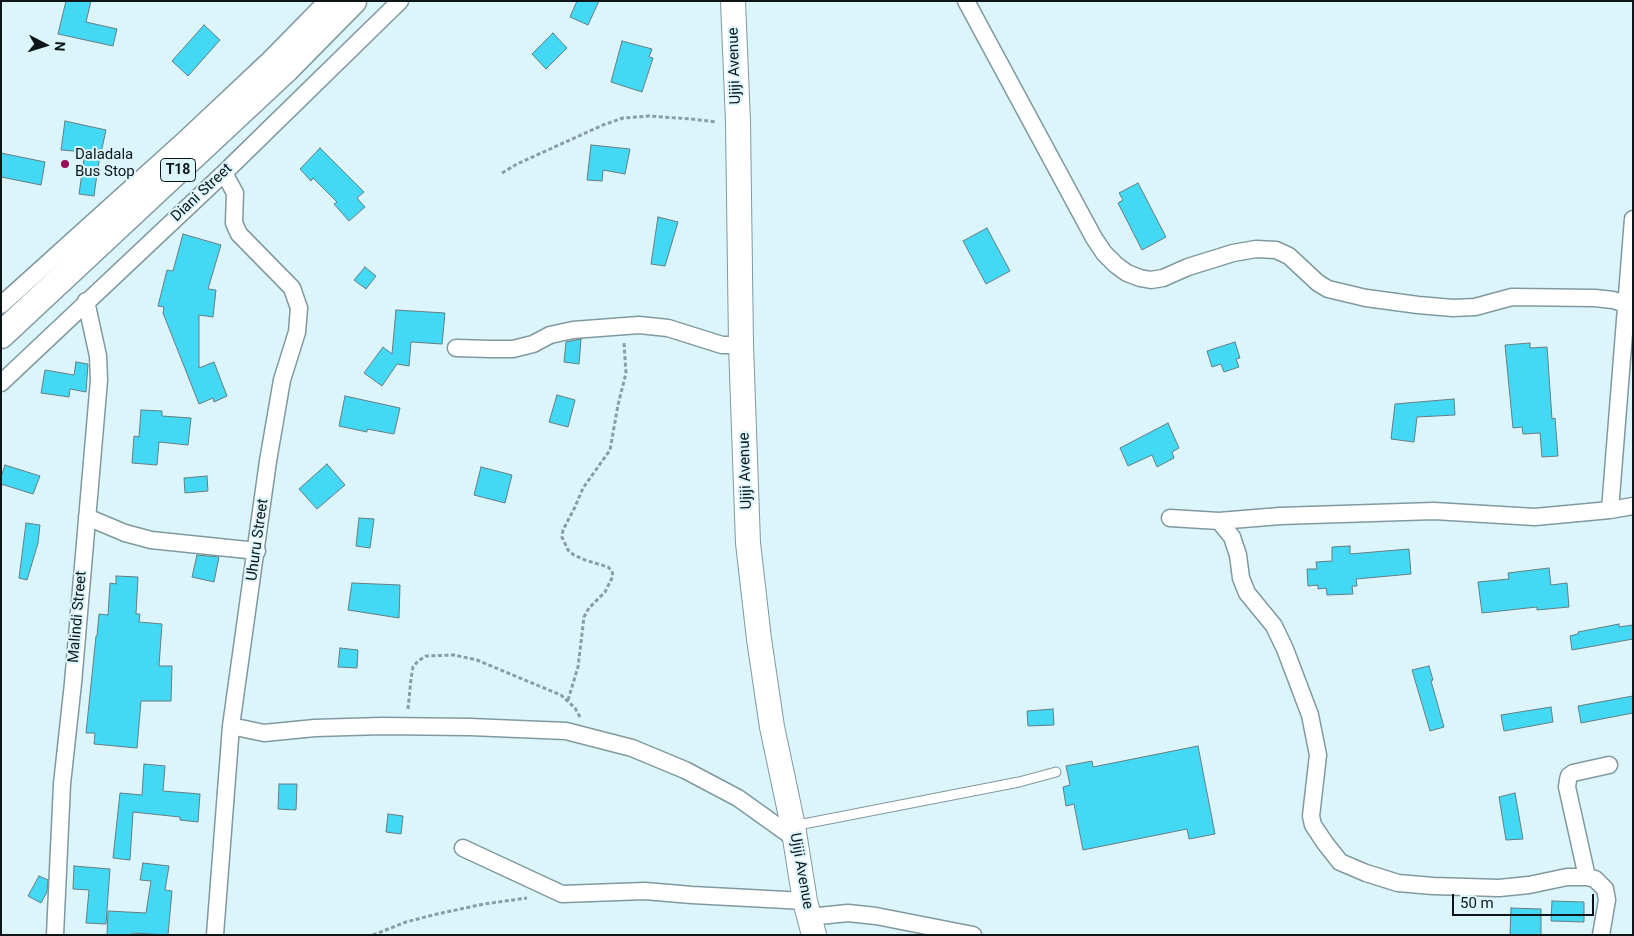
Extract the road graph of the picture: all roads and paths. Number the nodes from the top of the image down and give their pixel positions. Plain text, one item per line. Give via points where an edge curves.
1 (327, 1) edge
2 (353, 1) edge
3 (400, 1) edge
4 (733, 1) edge
5 (971, 3) edge
6 (738, 122) junction
7 (224, 173) junction
8 (502, 173) dead end
9 (1633, 219) edge
10 (86, 301) junction
11 (1, 304) edge
12 (1629, 307) edge
13 (624, 326) junction
14 (1, 335) edge
15 (741, 345) junction
16 (456, 348) dead end
17 (1, 383) edge
18 (1633, 506) edge
19 (1610, 510) junction
20 (87, 517) junction
21 (1170, 518) dead end
22 (1219, 521) junction
23 (257, 551) junction
24 (568, 700) junction
25 (231, 726) junction
26 (406, 726) junction
27 (601, 740) junction
28 (1610, 765) dead end
29 (1056, 772) dead end
30 (794, 832) junction
31 (463, 848) dead end
32 (1587, 877) junction
33 (557, 892) junction
34 (809, 918) edge
35 (55, 935) edge
36 (215, 935) edge
37 (373, 935) edge
38 (973, 935) edge
39 (1601, 935) edge

1 - 11 street via 185,139
2 - 14 main road, T18 via 286,69
3 - 7 street, Diani Street
4 - 6 main road, Ujiji Avenue
5 - 12 street via 1094,238 1104,253 1127,273 1151,280 1163,278 1233,253 1271,249 1288,256 1328,289 1366,298 1453,308 1512,297 1595,298 1613,300
6 - 8 path via 649,116 623,118
6 - 15 main road, Ujiji Avenue
7 - 10 street, Diani Street
7 - 23 street, Uhuru Street via 235,193 234,223 239,234 292,288 298,308 297,332 282,380 268,461
9 - 12 street
10 - 17 street, Diani Street
10 - 20 street, Malindi Street via 98,356 99,380
12 - 19 street
13 - 15 street via 668,328 722,345
13 - 16 street via 573,330 513,348
13 - 24 path via 626,373 610,450 583,488 562,536 574,555 608,567 613,576 605,592 584,617 578,667
15 - 30 main road, Ujiji Avenue via 748,543 772,727
18 - 19 street
19 - 22 street via 1535,517 1434,512
20 - 23 street via 124,533 151,540
20 - 35 street, Malindi Street via 62,784
21 - 22 street
22 - 32 street via 1232,537 1247,593 1274,626 1286,649 1310,715 1318,755 1310,816 1340,862 1398,883 1433,886 1499,888
23 - 25 street, Uhuru Street
24 - 26 path via 477,660 426,656 413,667
24 - 27 path
25 - 26 street via 264,733
25 - 36 street, Uhuru Street
26 - 27 street via 566,731
27 - 30 street via 658,758 711,783
28 - 32 street via 1573,773 1568,780
29 - 30 lane
30 - 34 main road, Ujiji Avenue
31 - 33 street
32 - 39 street via 1601,884 1608,900
33 - 34 street via 645,891 692,895
33 - 37 path via 437,914
34 - 38 street via 848,913

